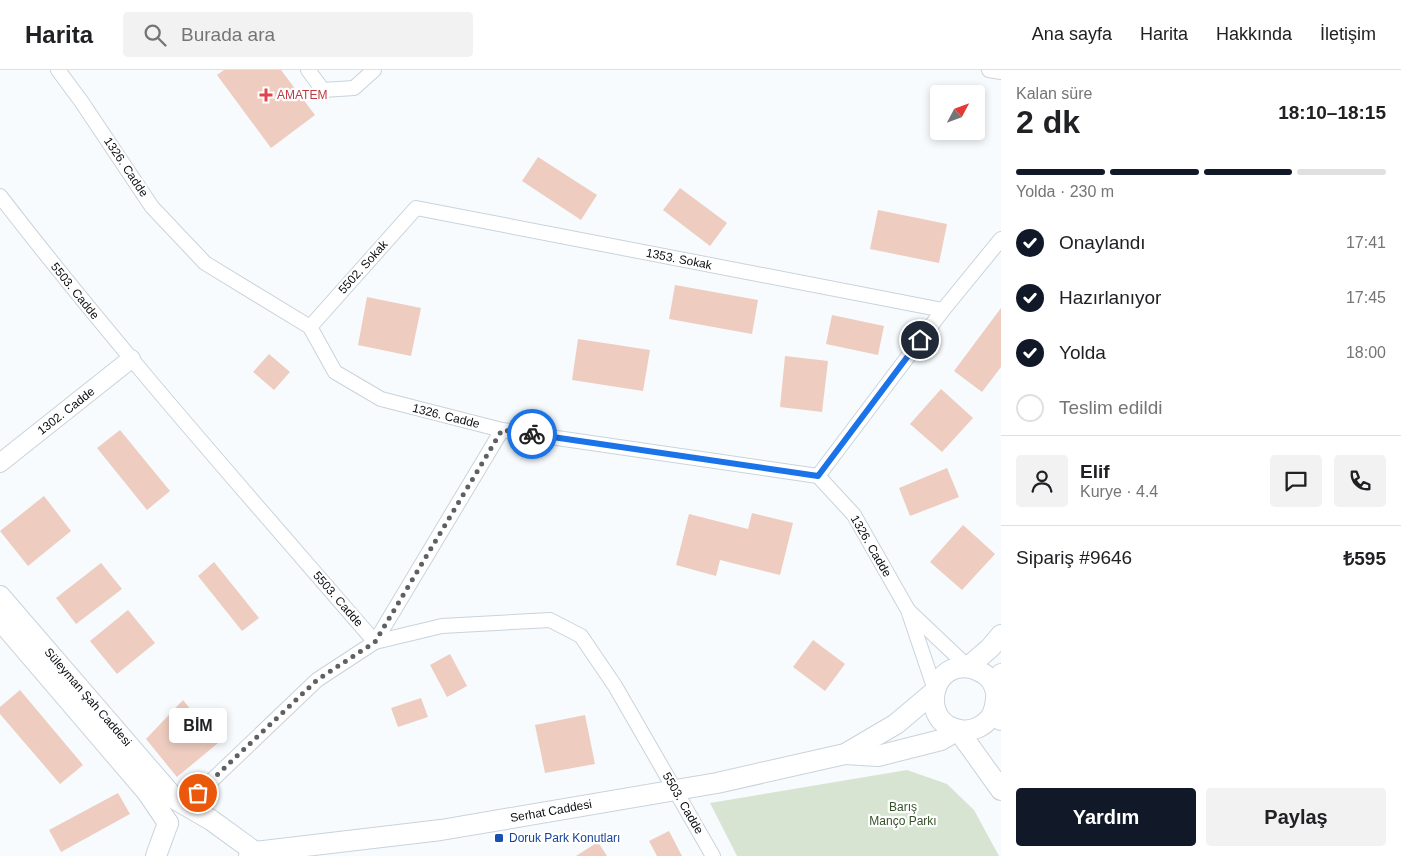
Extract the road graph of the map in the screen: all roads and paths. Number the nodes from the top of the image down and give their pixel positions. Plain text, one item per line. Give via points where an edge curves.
1 (58, 70) edge
2 (308, 70) edge
3 (374, 70) edge
4 (989, 70) edge
5 (1001, 72) edge
6 (0, 196) edge
7 (416, 208) joint
8 (1001, 239) edge
9 (943, 310) junction
10 (310, 327) junction
11 (131, 359) junction
12 (502, 430) junction
13 (0, 463) edge
14 (818, 476) junction
15 (0, 596) edge
16 (908, 610) junction
17 (0, 620) edge
18 (1001, 635) edge
19 (375, 642) junction
20 (968, 667) junction
21 (1001, 674) edge
22 (934, 691) junction
23 (999, 710) edge
24 (958, 730) junction
25 (845, 754) junction
26 (676, 790) junction
27 (1001, 790) edge
28 (180, 802) junction
29 (211, 820) junction
30 (168, 823) junction
31 (252, 854) edge
32 (156, 856) edge
33 (712, 856) edge

1 - 10 street, 1326. Cadde via 152,206 205,262
2 - 3 street via 323,90 354,88
4 - 5 street
6 - 11 street, 5503. Cadde
7 - 9 street, 1353. Sokak
7 - 10 street, 5502. Sokak
8 - 9 street
9 - 14 street
10 - 12 street, 1326. Cadde via 336,372 381,399
11 - 13 street, 1302. Cadde
11 - 19 street, 5503. Cadde
12 - 14 street, 1326. Cadde
12 - 19 street
14 - 16 street, 1326. Cadde via 854,515
15 - 28 main road, Süleyman Şah Caddesi
16 - 20 street
16 - 22 street
17 - 30 main road, Süleyman Şah Caddesi via 147,792
18 - 20 main road
19 - 26 street, 5503. Cadde via 442,626 550,620 581,636 615,686
19 - 28 street via 317,680
20 - 22 main road via 946,673
20 - 23 main road via 980,671 990,680
21 - 23 main road via 997,682
22 - 24 main road via 933,701 940,719
22 - 25 main road via 896,724
23 - 24 main road via 995,709 991,718 976,729
24 - 25 main road via 941,740 878,756
24 - 27 main road
25 - 26 main road, Serhat Caddesi
26 - 31 main road, Serhat Caddesi via 441,830
26 - 33 street, 5503. Cadde
28 - 29 main road, Serhat Caddesi
29 - 30 main road
29 - 31 main road, Serhat Caddesi
30 - 32 main road

